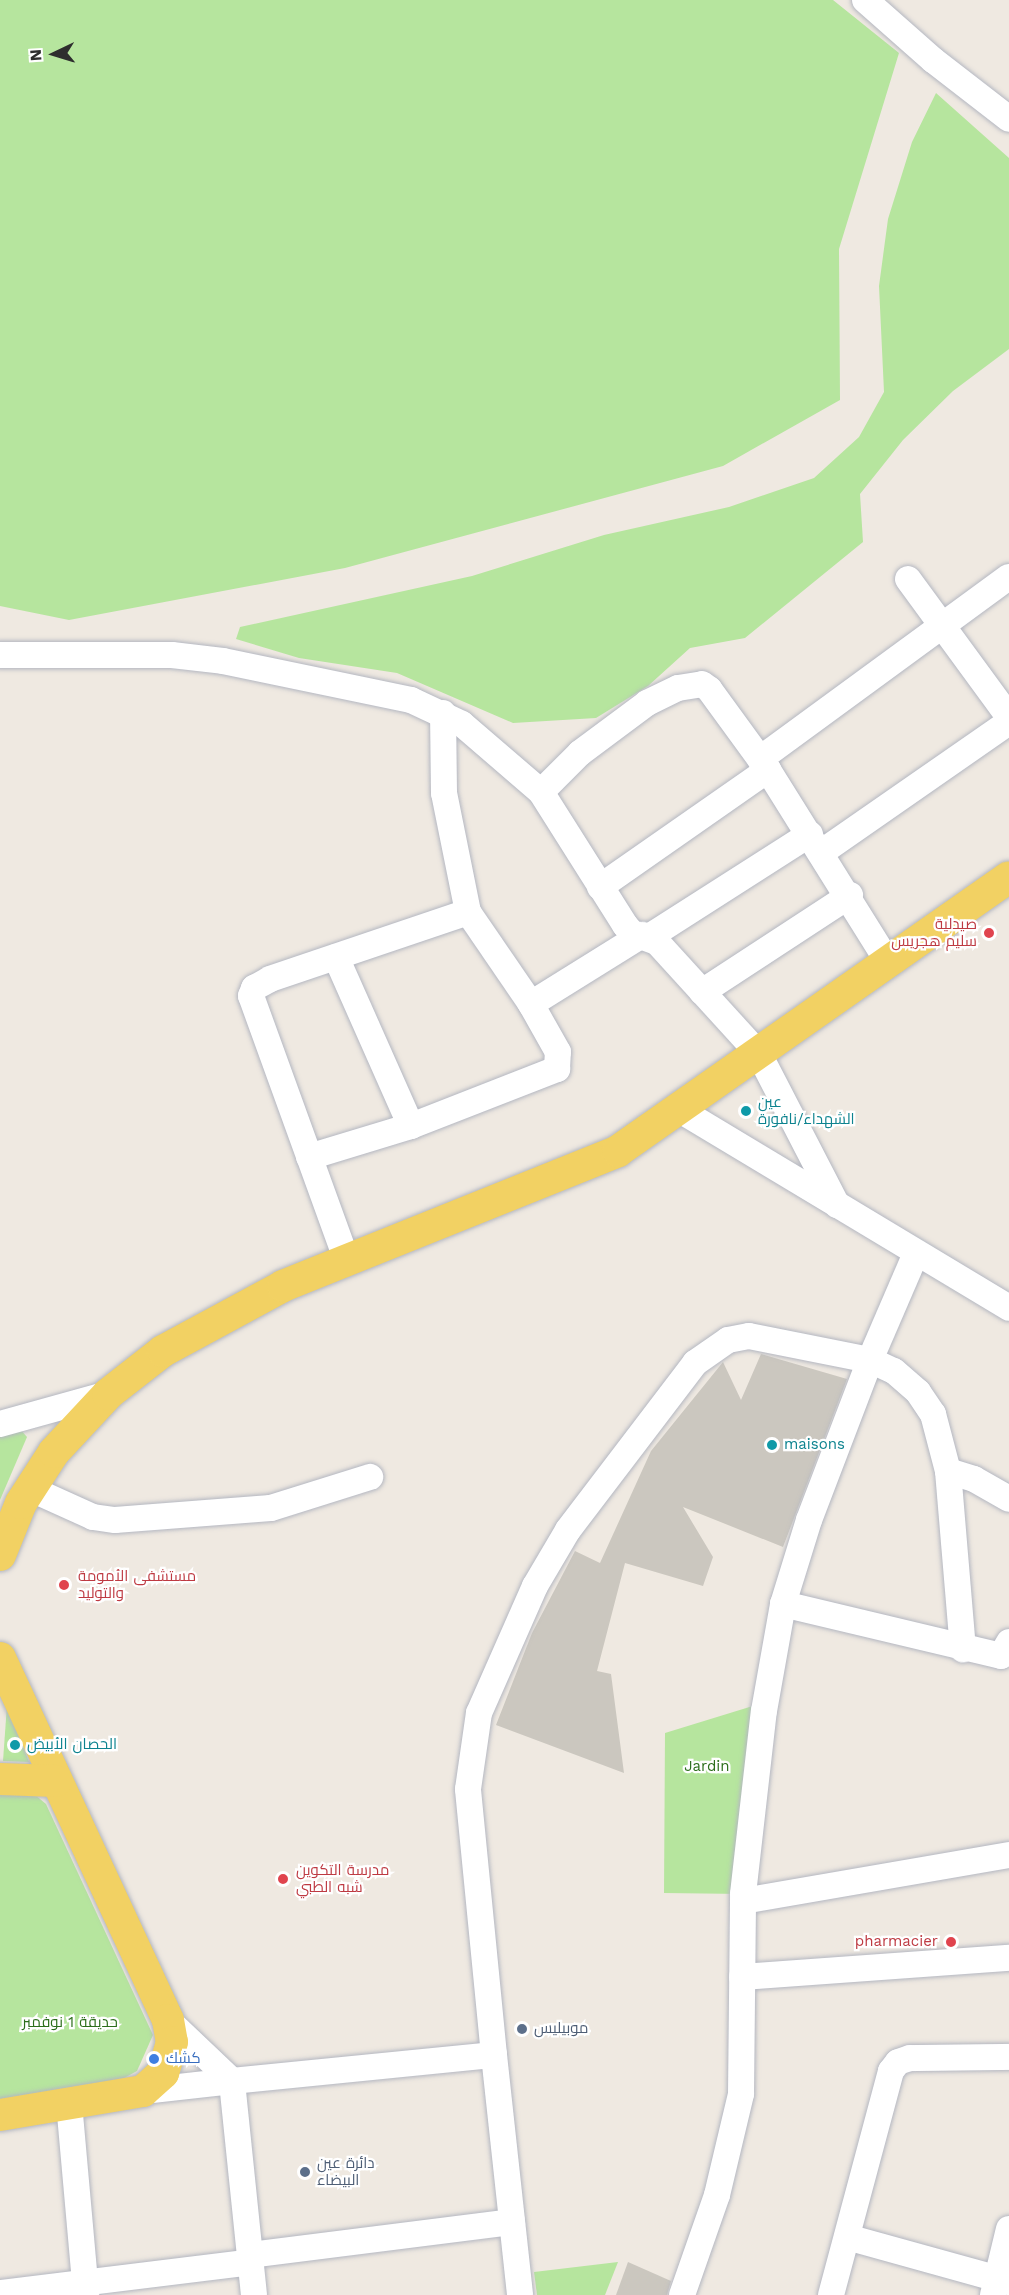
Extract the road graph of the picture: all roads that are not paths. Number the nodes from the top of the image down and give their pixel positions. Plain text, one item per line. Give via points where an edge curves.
1 (865, 0) edge
2 (1009, 119) edge
3 (1009, 577) edge
4 (908, 579) dead end
5 (942, 624) junction
6 (0, 655) edge
7 (443, 713) junction
8 (1009, 717) edge
9 (1009, 722) edge
10 (764, 765) junction
11 (541, 792) junction
12 (816, 843) junction
13 (1009, 877) edge
14 (600, 887) junction
15 (850, 895) junction
16 (468, 912) junction
17 (645, 936) junction
18 (336, 957) junction
19 (888, 962) junction
20 (702, 992) junction
21 (531, 1004) junction
22 (759, 1054) junction
23 (680, 1110) junction
24 (411, 1126) junction
25 (309, 1158) junction
26 (837, 1205) junction
27 (916, 1253) junction
28 (347, 1261) junction
29 (1009, 1308) edge
30 (870, 1360) junction
31 (108, 1394) junction
32 (0, 1424) edge
33 (948, 1471) junction
34 (370, 1477) dead end
35 (30, 1489) junction
36 (1009, 1498) edge
37 (0, 1555) edge
38 (783, 1604) junction
39 (963, 1649) junction
40 (1006, 1653) edge
41 (0, 1659) edge
42 (0, 1779) edge
43 (56, 1781) junction
44 (1009, 1855) edge
45 (743, 1901) junction
46 (1009, 1958) edge
47 (742, 1977) junction
48 (168, 2020) junction
49 (494, 2055) junction
50 (1009, 2057) edge
51 (232, 2081) junction
52 (143, 2091) junction
53 (69, 2103) junction
54 (0, 2115) edge
55 (512, 2222) junction
56 (1009, 2229) edge
57 (847, 2237) junction
58 (250, 2259) junction
59 (1000, 2286) edge
60 (85, 2288) edge
61 (0, 2293) edge
62 (254, 2295) edge
63 (520, 2295) edge
64 (682, 2295) edge
65 (831, 2295) edge

1 - 2 street via 926,55
3 - 5 street
4 - 5 street
5 - 8 street
5 - 10 street
6 - 7 street via 172,656 223,661 411,700
7 - 11 street via 462,724
7 - 16 street via 444,793
9 - 12 street
10 - 11 street via 710,689 702,684 678,688 646,703 580,753
10 - 12 street
10 - 14 street
11 - 14 street
12 - 15 street
12 - 17 street
13 - 19 main road
14 - 17 street via 625,926
15 - 19 street
15 - 20 street
16 - 18 street
16 - 21 street
17 - 20 street
17 - 21 street
18 - 24 street
18 - 25 street via 270,979 254,988 251,996
19 - 22 main road
20 - 22 street
21 - 24 street via 558,1052 557,1069
22 - 23 main road
22 - 26 street
23 - 26 street
23 - 28 main road via 618,1151 572,1172
24 - 25 street
25 - 28 street
26 - 27 street
27 - 29 street
27 - 30 street
28 - 31 main road via 214,1320 163,1351
30 - 33 street via 894,1371 928,1407 941,1438
30 - 38 street via 809,1520
30 - 49 street via 748,1336 728,1340 713,1349 695,1363 606,1478 568,1530 535,1586 479,1713 470,1763 468,1789
31 - 32 street
31 - 35 main road via 54,1452
33 - 36 street via 974,1479
33 - 39 street
34 - 35 street via 271,1508 115,1520 93,1516
35 - 37 main road
38 - 39 street
38 - 45 street via 764,1711
39 - 40 street
41 - 43 main road
42 - 43 main road
43 - 48 main road
44 - 45 street
45 - 47 street
46 - 47 street
47 - 64 street via 742,2083 733,2138
48 - 51 street
48 - 52 main road via 170,2058 163,2073
49 - 51 street
49 - 55 street
50 - 57 street via 910,2058 898,2062 891,2072
51 - 52 street
51 - 58 street
52 - 53 main road
53 - 54 main road
53 - 60 street
55 - 58 street
55 - 63 street
56 - 59 street
57 - 59 street
57 - 65 street
58 - 60 street
58 - 62 street
60 - 61 street

